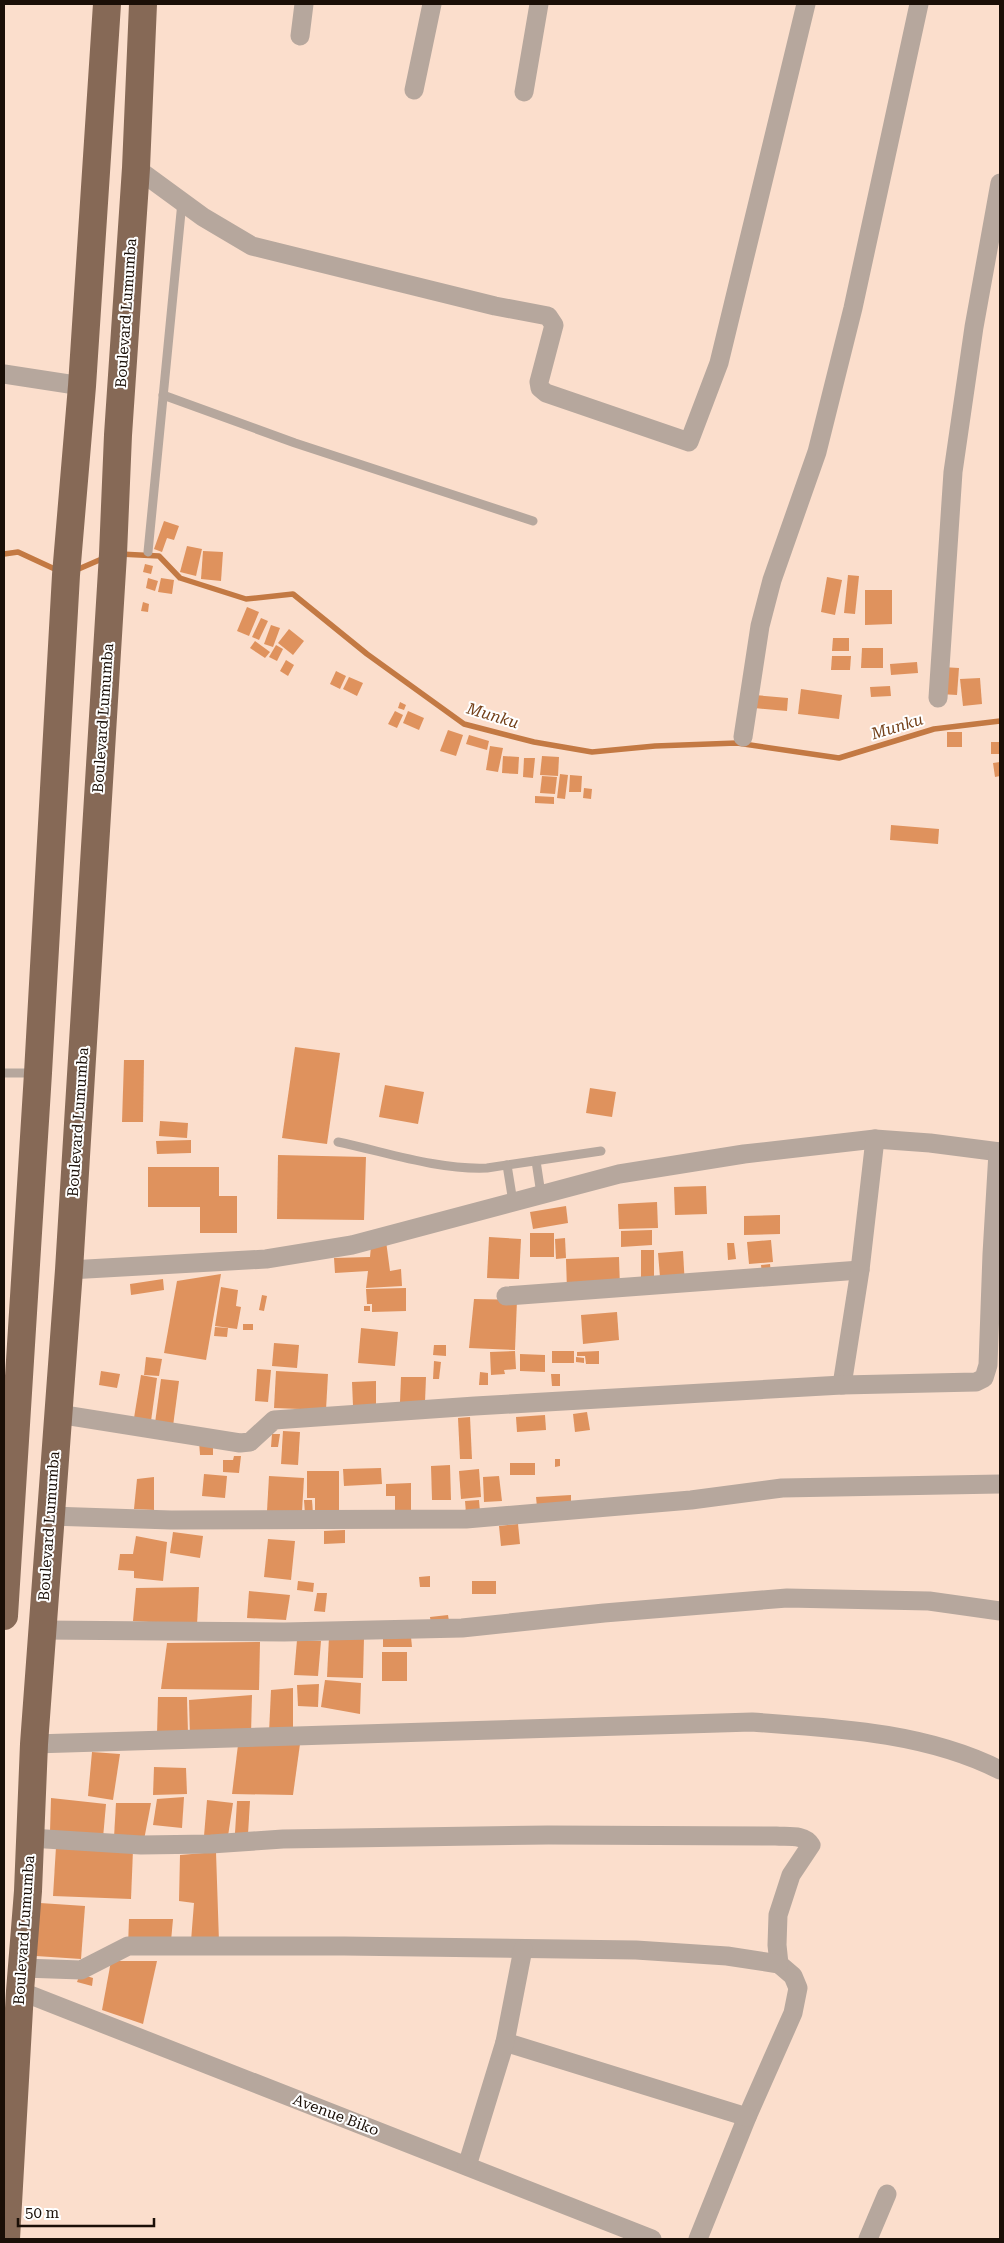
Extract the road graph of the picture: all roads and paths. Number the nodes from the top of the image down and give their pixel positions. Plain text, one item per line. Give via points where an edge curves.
1 (107, 4) edge
2 (142, 4) edge
3 (304, 4) edge
4 (432, 4) edge
5 (539, 4) edge
6 (806, 4) edge
7 (919, 4) edge
8 (300, 36) dead end
9 (414, 90) dead end
10 (524, 92) dead end
11 (136, 168) junction
12 (1000, 183) edge
13 (182, 202) junction
14 (4, 374) edge
15 (82, 386) junction
16 (163, 394) junction
17 (533, 521) dead end
18 (148, 552) dead end
19 (938, 698) dead end
20 (743, 737) dead end
21 (4, 1073) edge
22 (38, 1074) junction
23 (875, 1139) junction
24 (338, 1142) dead end
25 (601, 1151) dead end
26 (999, 1152) edge
27 (536, 1161) junction
28 (507, 1165) junction
29 (541, 1194) junction
30 (513, 1202) junction
31 (69, 1270) junction
32 (860, 1270) junction
33 (506, 1296) dead end
34 (842, 1385) junction
35 (58, 1414) junction
36 (1000, 1484) edge
37 (50, 1516) junction
38 (1000, 1611) edge
39 (4, 1616) edge
40 (41, 1630) junction
41 (34, 1744) junction
42 (1000, 1770) edge
43 (30, 1838) junction
44 (523, 1949) junction
45 (779, 1964) junction
46 (21, 1979) junction
47 (504, 2042) junction
48 (747, 2117) junction
49 (467, 2166) junction
50 (887, 2194) dead end
51 (6, 2239) edge
52 (652, 2239) edge
53 (698, 2239) edge
54 (868, 2239) edge

1 - 15 highway
2 - 11 highway, Boulevard Lumumba
3 - 8 street
4 - 9 street
5 - 10 street
6 - 13 street via 719,364 689,442 546,393 540,388 554,325 548,316 252,246
7 - 20 street via 854,308 817,452 772,580 760,626
11 - 13 street
11 - 31 highway, Boulevard Lumumba
12 - 19 street via 974,327 953,472
13 - 16 lane
14 - 15 street
15 - 22 highway via 66,575
16 - 17 lane via 296,444
16 - 18 lane
21 - 22 lane
22 - 39 highway
23 - 26 street via 930,1142
23 - 29 street via 744,1154 619,1174
23 - 32 street
24 - 28 lane via 473,1169
25 - 27 lane
26 - 34 street via 988,1366 984,1378 976,1382
27 - 28 lane
27 - 29 lane
28 - 30 lane
29 - 30 street
30 - 31 street via 352,1245 266,1259
31 - 35 highway, Boulevard Lumumba
32 - 33 street
32 - 34 street
34 - 35 street via 274,1420 250,1442 240,1443
35 - 37 highway, Boulevard Lumumba
36 - 37 street via 782,1488 691,1500 466,1519 181,1520
37 - 40 highway, Boulevard Lumumba
38 - 40 street via 929,1601 787,1598 462,1628 284,1632
40 - 41 highway, Boulevard Lumumba
41 - 42 street via 752,1722 848,1729 976,1758
41 - 43 highway, Boulevard Lumumba
43 - 45 street via 141,1845 283,1839 548,1835 799,1837 811,1845 791,1875 784,1896 777,1929
43 - 46 highway, Boulevard Lumumba
44 - 45 street via 636,1950 727,1956
44 - 46 street via 128,1946 80,1970
44 - 47 street
45 - 48 street via 793,1976 798,1988 793,2013
46 - 49 street, Avenue Biko
46 - 51 highway, Boulevard Lumumba
47 - 48 street
47 - 49 street
48 - 53 street
49 - 52 street, Avenue Biko
50 - 54 street

